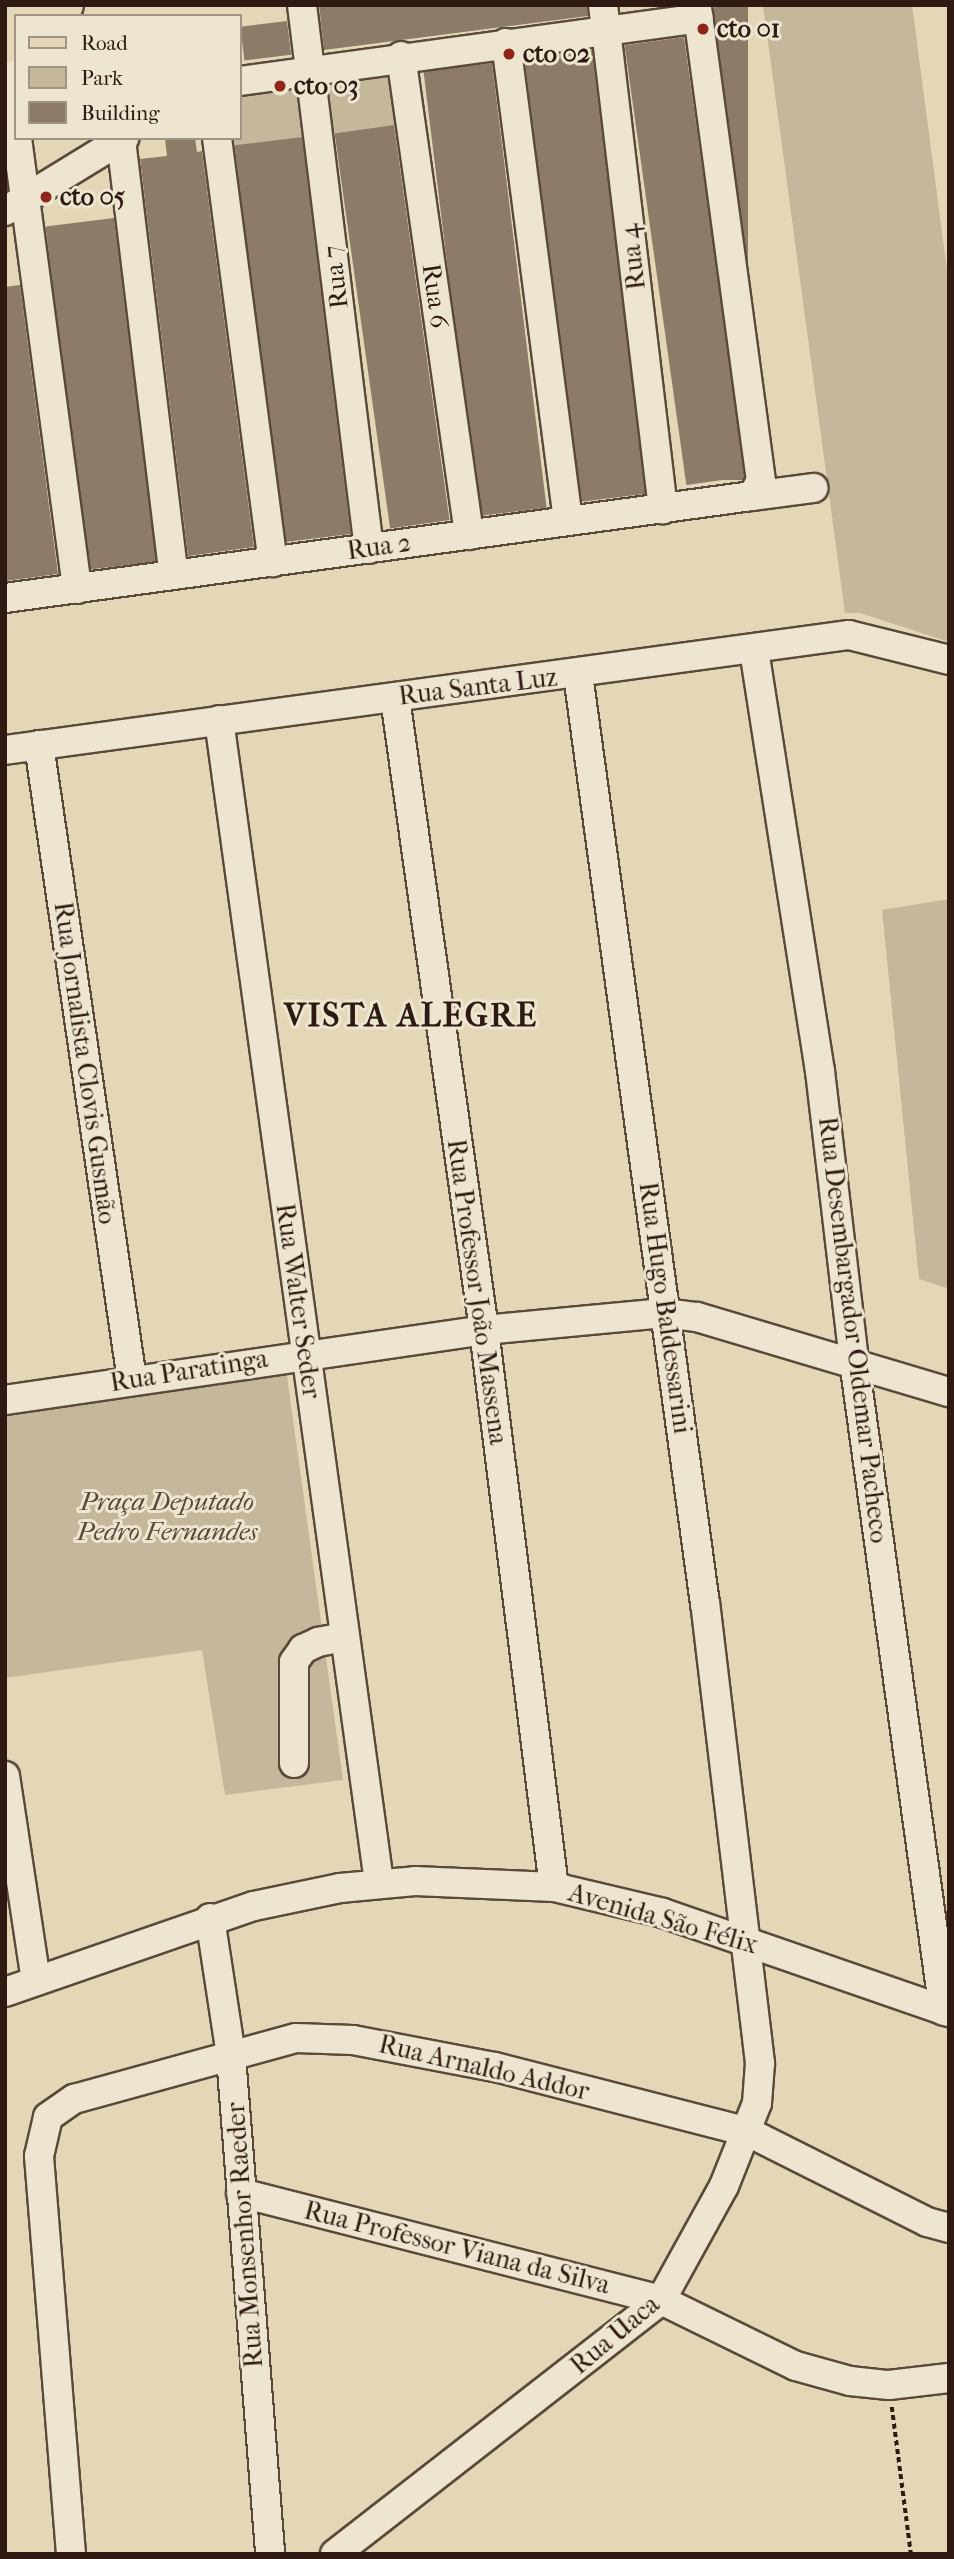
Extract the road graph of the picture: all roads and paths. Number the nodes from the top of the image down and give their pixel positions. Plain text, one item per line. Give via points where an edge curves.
1 (17, 5) edge
2 (302, 5) edge
3 (698, 12) edge
4 (5, 13) edge
5 (604, 18) edge
6 (506, 43) junction
7 (5, 44) edge
8 (401, 56) junction
9 (310, 69) junction
10 (242, 80) edge
11 (14, 110) edge
12 (17, 140) edge
13 (120, 140) edge
14 (122, 140) edge
15 (218, 140) edge
16 (16, 205) edge
17 (813, 488) dead end
18 (757, 489) junction
19 (663, 509) junction
20 (568, 522) junction
21 (469, 535) junction
22 (369, 549) junction
23 (273, 562) junction
24 (174, 575) junction
25 (76, 589) junction
26 (5, 598) edge
27 (754, 650) junction
28 (949, 660) edge
29 (578, 675) junction
30 (395, 698) junction
31 (219, 720) junction
32 (39, 745) junction
33 (5, 750) edge
34 (664, 1313) junction
35 (484, 1330) junction
36 (305, 1354) junction
37 (855, 1361) junction
38 (132, 1380) junction
39 (949, 1392) edge
40 (5, 1400) edge
41 (344, 1637) junction
42 (294, 1763) dead end
43 (5, 1776) edge
44 (379, 1882) junction
45 (554, 1887) junction
46 (210, 1918) junction
47 (745, 1941) junction
48 (36, 1981) junction
49 (5, 1992) edge
50 (946, 2012) edge
51 (231, 2056) junction
52 (748, 2132) junction
53 (241, 2193) junction
54 (949, 2228) edge
55 (661, 2300) junction
56 (949, 2378) edge
57 (889, 2385) junction
58 (71, 2554) edge
59 (270, 2554) edge
60 (335, 2554) edge
61 (911, 2554) edge

1 - 4 main road
2 - 9 street, Rua 7
3 - 5 street
3 - 18 street
5 - 6 street
5 - 19 street, Rua 4
6 - 8 street
6 - 20 street
7 - 11 street
8 - 9 street
8 - 21 street, Rua 6
9 - 10 street
9 - 22 street, Rua 7
12 - 16 street
13 - 16 street
14 - 24 street
15 - 23 street
16 - 25 street
17 - 18 street, Rua 2
18 - 19 street, Rua 2
19 - 20 street, Rua 2
20 - 21 street, Rua 2
21 - 22 street, Rua 2
22 - 23 street, Rua 2
23 - 24 street, Rua 2
24 - 25 street, Rua 2
25 - 26 street, Rua 2
27 - 28 street, Rua Santa Luz via 849,635
27 - 29 street, Rua Santa Luz
27 - 37 street, Rua Desembargador Oldemar Pacheco via 820,1071
29 - 30 street, Rua Santa Luz
29 - 34 street, Rua Hugo Baldessarini
30 - 31 street, Rua Santa Luz
30 - 35 street, Rua Professor João Massena
31 - 32 street, Rua Santa Luz
31 - 36 street, Rua Walter Seder
32 - 33 street, Rua Santa Luz
32 - 38 street, Rua Jornalista Clovis Gusmão
34 - 35 street, Rua Paratinga
34 - 37 street, Rua Paratinga via 697,1317
34 - 47 street, Rua Hugo Baldessarini via 702,1577
35 - 36 street, Rua Paratinga
35 - 45 street, Rua Professor João Massena
36 - 38 street, Rua Paratinga
36 - 41 street, Rua Walter Seder
37 - 39 street, Rua Paratinga
37 - 50 street, Rua Desembargador Oldemar Pacheco
38 - 40 street, Rua Paratinga
41 - 42 street via 303,1649 294,1662
41 - 44 street, Rua Walter Seder
43 - 48 street
44 - 45 street, Avenida São Félix
44 - 46 street, Avenida São Félix
45 - 47 street, Avenida São Félix via 663,1913
46 - 48 street, Avenida São Félix
46 - 51 street, Rua Monsenhor Raeder
47 - 50 street, Avenida São Félix
47 - 52 street, Rua Uaca via 760,2063 757,2103
48 - 49 street, Avenida São Félix
51 - 52 street, Rua Arnaldo Addor via 296,2038 353,2039 495,2067
51 - 53 street, Rua Monsenhor Raeder
51 - 58 street, Rua Arnaldo Addor via 56,2108 43,2126 39,2156
52 - 54 street, Rua Arnaldo Addor via 927,2222
52 - 55 street, Rua Uaca via 708,2217
53 - 55 street, Rua Professor Viana da Silva
53 - 59 street, Rua Monsenhor Raeder
55 - 57 street, Rua Professor Viana da Silva via 796,2366 850,2381
55 - 60 street, Rua Uaca
56 - 57 street, Rua Professor Viana da Silva
57 - 61 path

